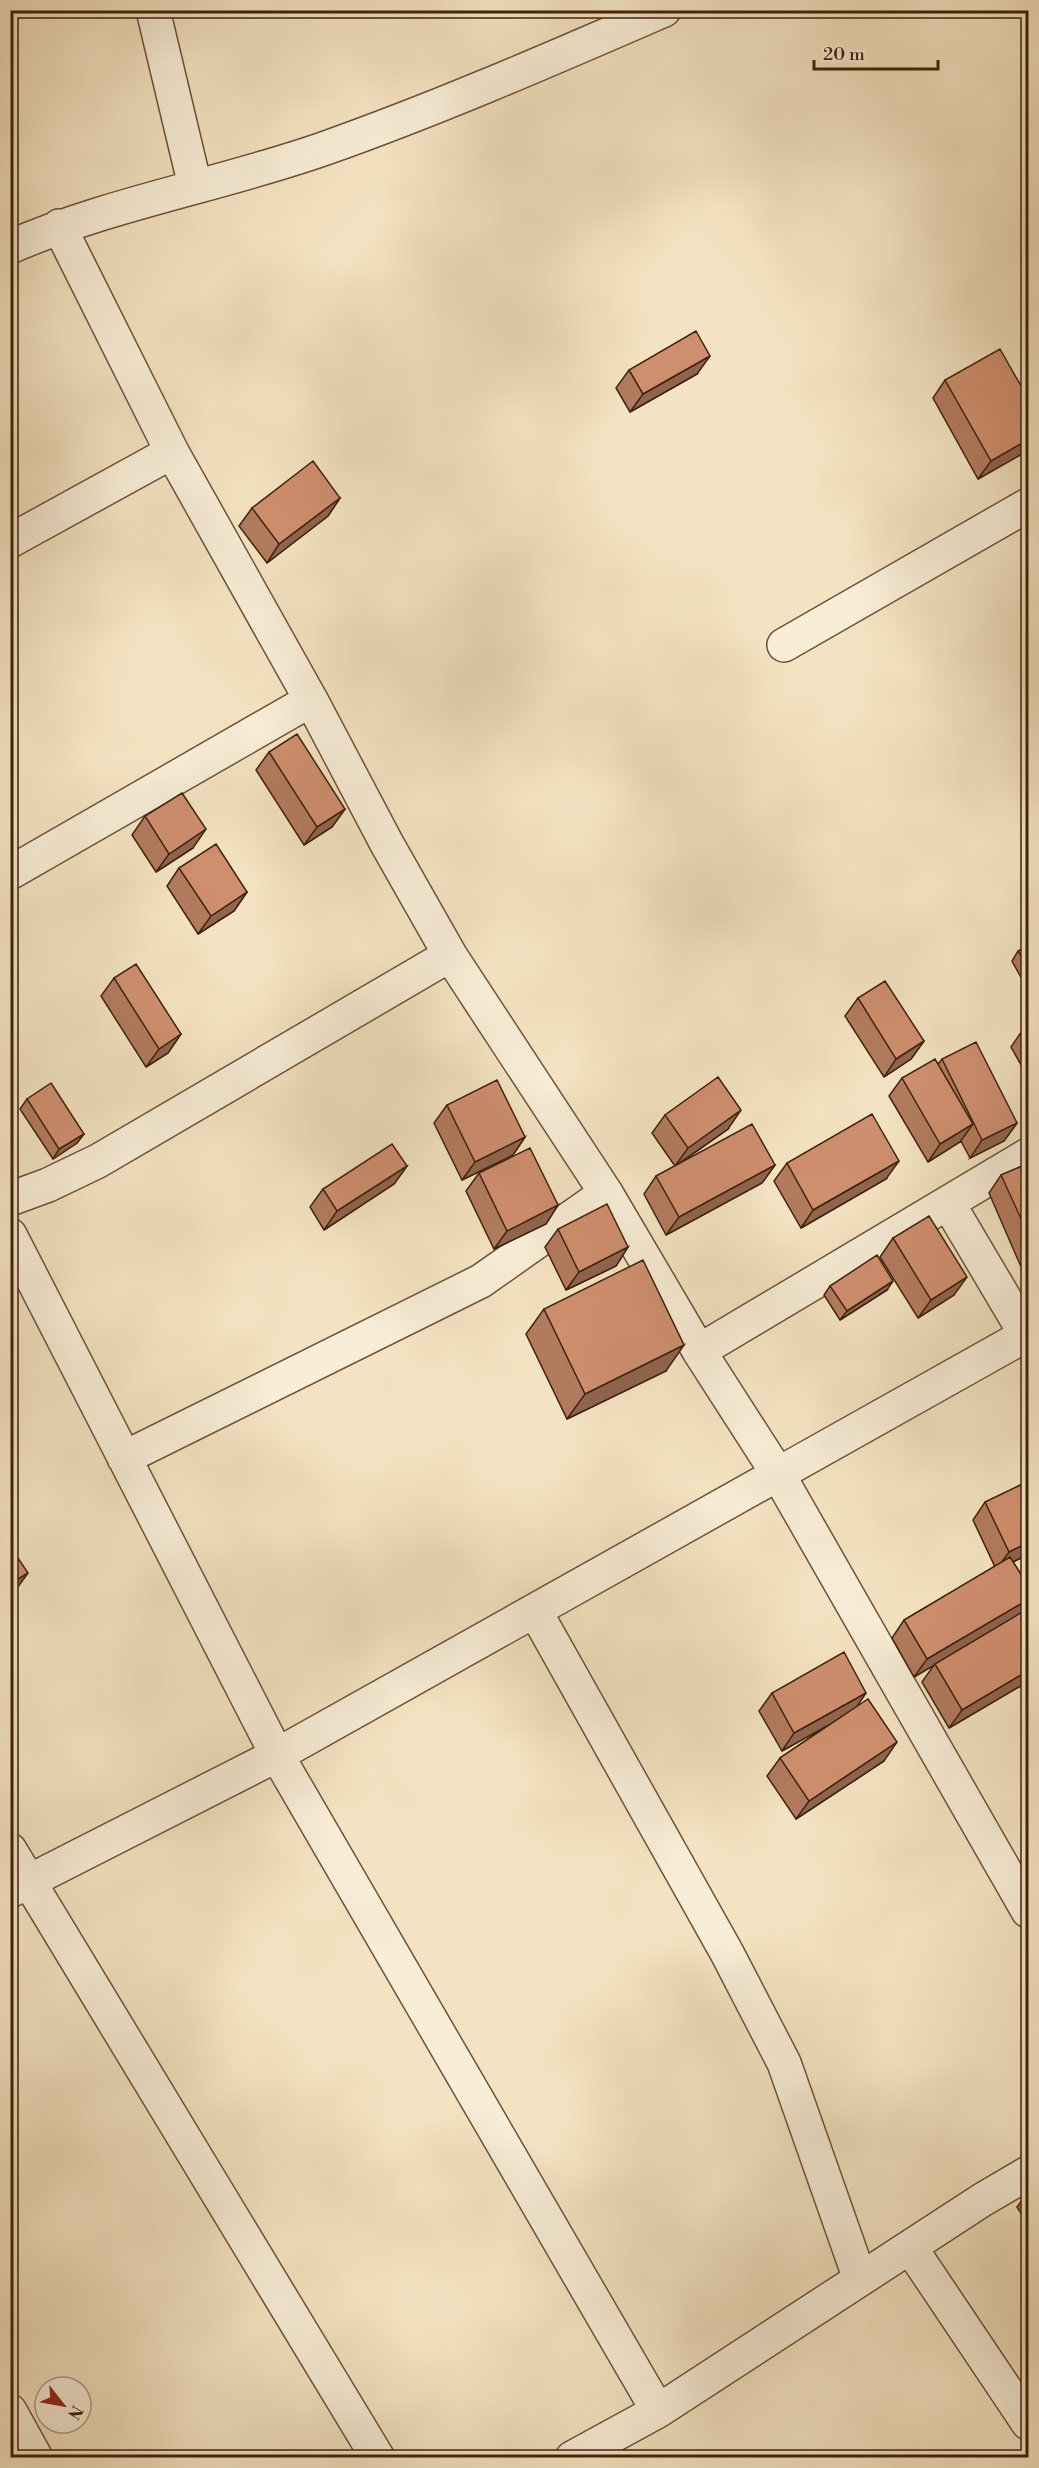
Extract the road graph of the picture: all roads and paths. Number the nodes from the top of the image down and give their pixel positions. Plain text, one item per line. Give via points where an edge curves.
1 (153, 10) edge
2 (664, 10) edge
3 (195, 186) junction
4 (58, 226) junction
5 (10, 247) edge
6 (172, 452) junction
7 (1029, 505) edge
8 (10, 540) edge
9 (784, 645) dead end
10 (311, 700) junction
11 (10, 873) edge
12 (450, 955) junction
13 (1029, 1155) edge
14 (606, 1193) junction
15 (10, 1199) edge
16 (948, 1203) junction
17 (10, 1235) edge
18 (1027, 1337) edge
19 (699, 1351) junction
20 (124, 1458) junction
21 (778, 1474) junction
22 (535, 1611) junction
23 (277, 1755) junction
24 (10, 1850) edge
25 (19, 1886) edge
26 (1029, 1911) edge
27 (1029, 2173) edge
28 (910, 2247) junction
29 (860, 2279) junction
30 (10, 2411) edge
31 (658, 2411) junction
32 (1029, 2423) edge
33 (36, 2457) edge
34 (378, 2457) edge
35 (572, 2457) edge

1 - 3 street
2 - 3 street via 513,76 321,149
3 - 4 street
4 - 5 street
4 - 6 street
6 - 8 street
6 - 10 street
7 - 9 street
10 - 11 street
10 - 12 street
12 - 14 street
12 - 15 street via 98,1161
13 - 16 street
14 - 19 street
14 - 20 street via 482,1281
16 - 18 street
16 - 19 street
17 - 20 street
18 - 21 street
19 - 21 street
20 - 23 street
21 - 22 street
21 - 26 street
22 - 23 street
22 - 29 street via 722,1943 784,2063
23 - 25 street
23 - 31 street
24 - 25 street
25 - 34 street
27 - 28 street
28 - 29 street
28 - 32 street
29 - 31 street
30 - 33 street
31 - 35 street

